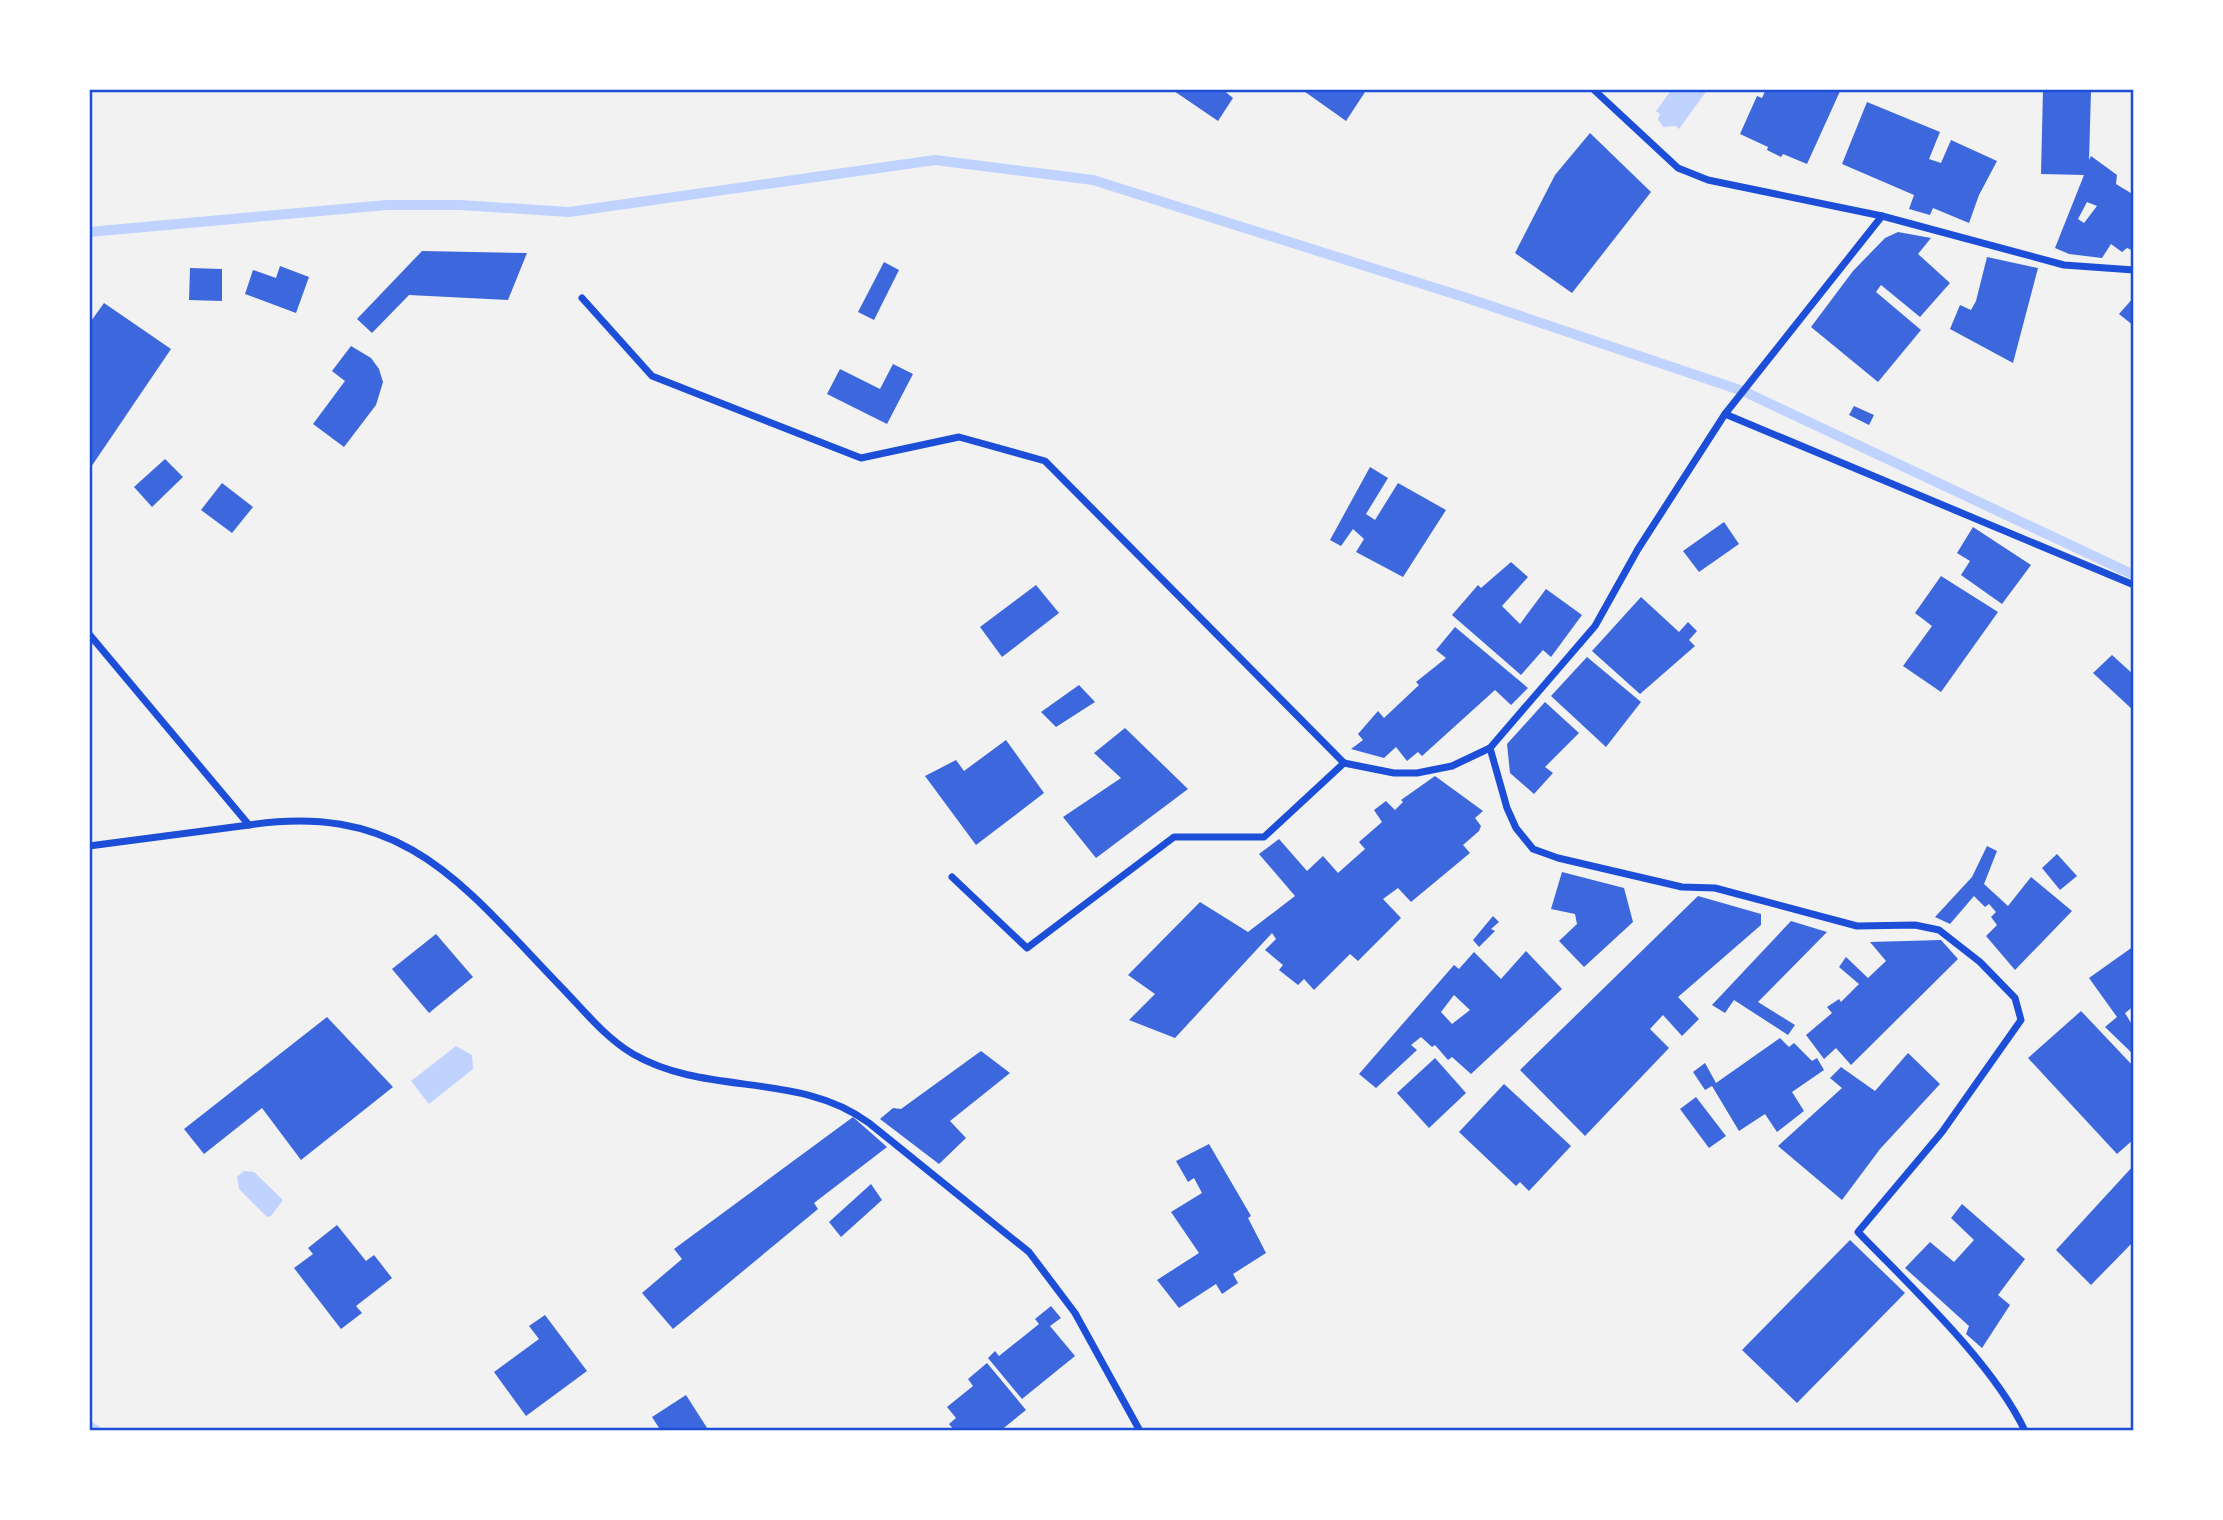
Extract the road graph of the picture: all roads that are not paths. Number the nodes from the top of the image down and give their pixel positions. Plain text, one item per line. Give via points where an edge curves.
1 (1593, 89) edge
2 (1882, 216) junction
3 (2134, 270) edge
4 (582, 298) dead end
5 (1725, 414) junction
6 (2134, 585) edge
7 (89, 634) edge
8 (1490, 748) junction
9 (1344, 763) junction
10 (249, 825) junction
11 (89, 846) edge
12 (952, 877) dead end
13 (1140, 1431) edge
14 (2025, 1431) edge

1 - 2 street via 1678,168 1709,180
2 - 3 street via 2064,265
2 - 5 street
4 - 9 street via 652,376 862,458 959,437 1045,461
5 - 6 street
5 - 8 street via 1638,549 1595,626
7 - 10 street
8 - 9 street via 1452,766 1417,773
8 - 14 street via 1512,818 1533,849 1682,887 1715,888 1857,926 1939,930 2015,998 2021,1020 1942,1132 1858,1232 1994,1382
9 - 12 street via 1264,837 1174,837 1027,948
10 - 11 street
10 - 13 street via 286,820 334,822 401,843 456,878 602,1030 632,1053 663,1069 789,1089 849,1108 1029,1252 1075,1313

